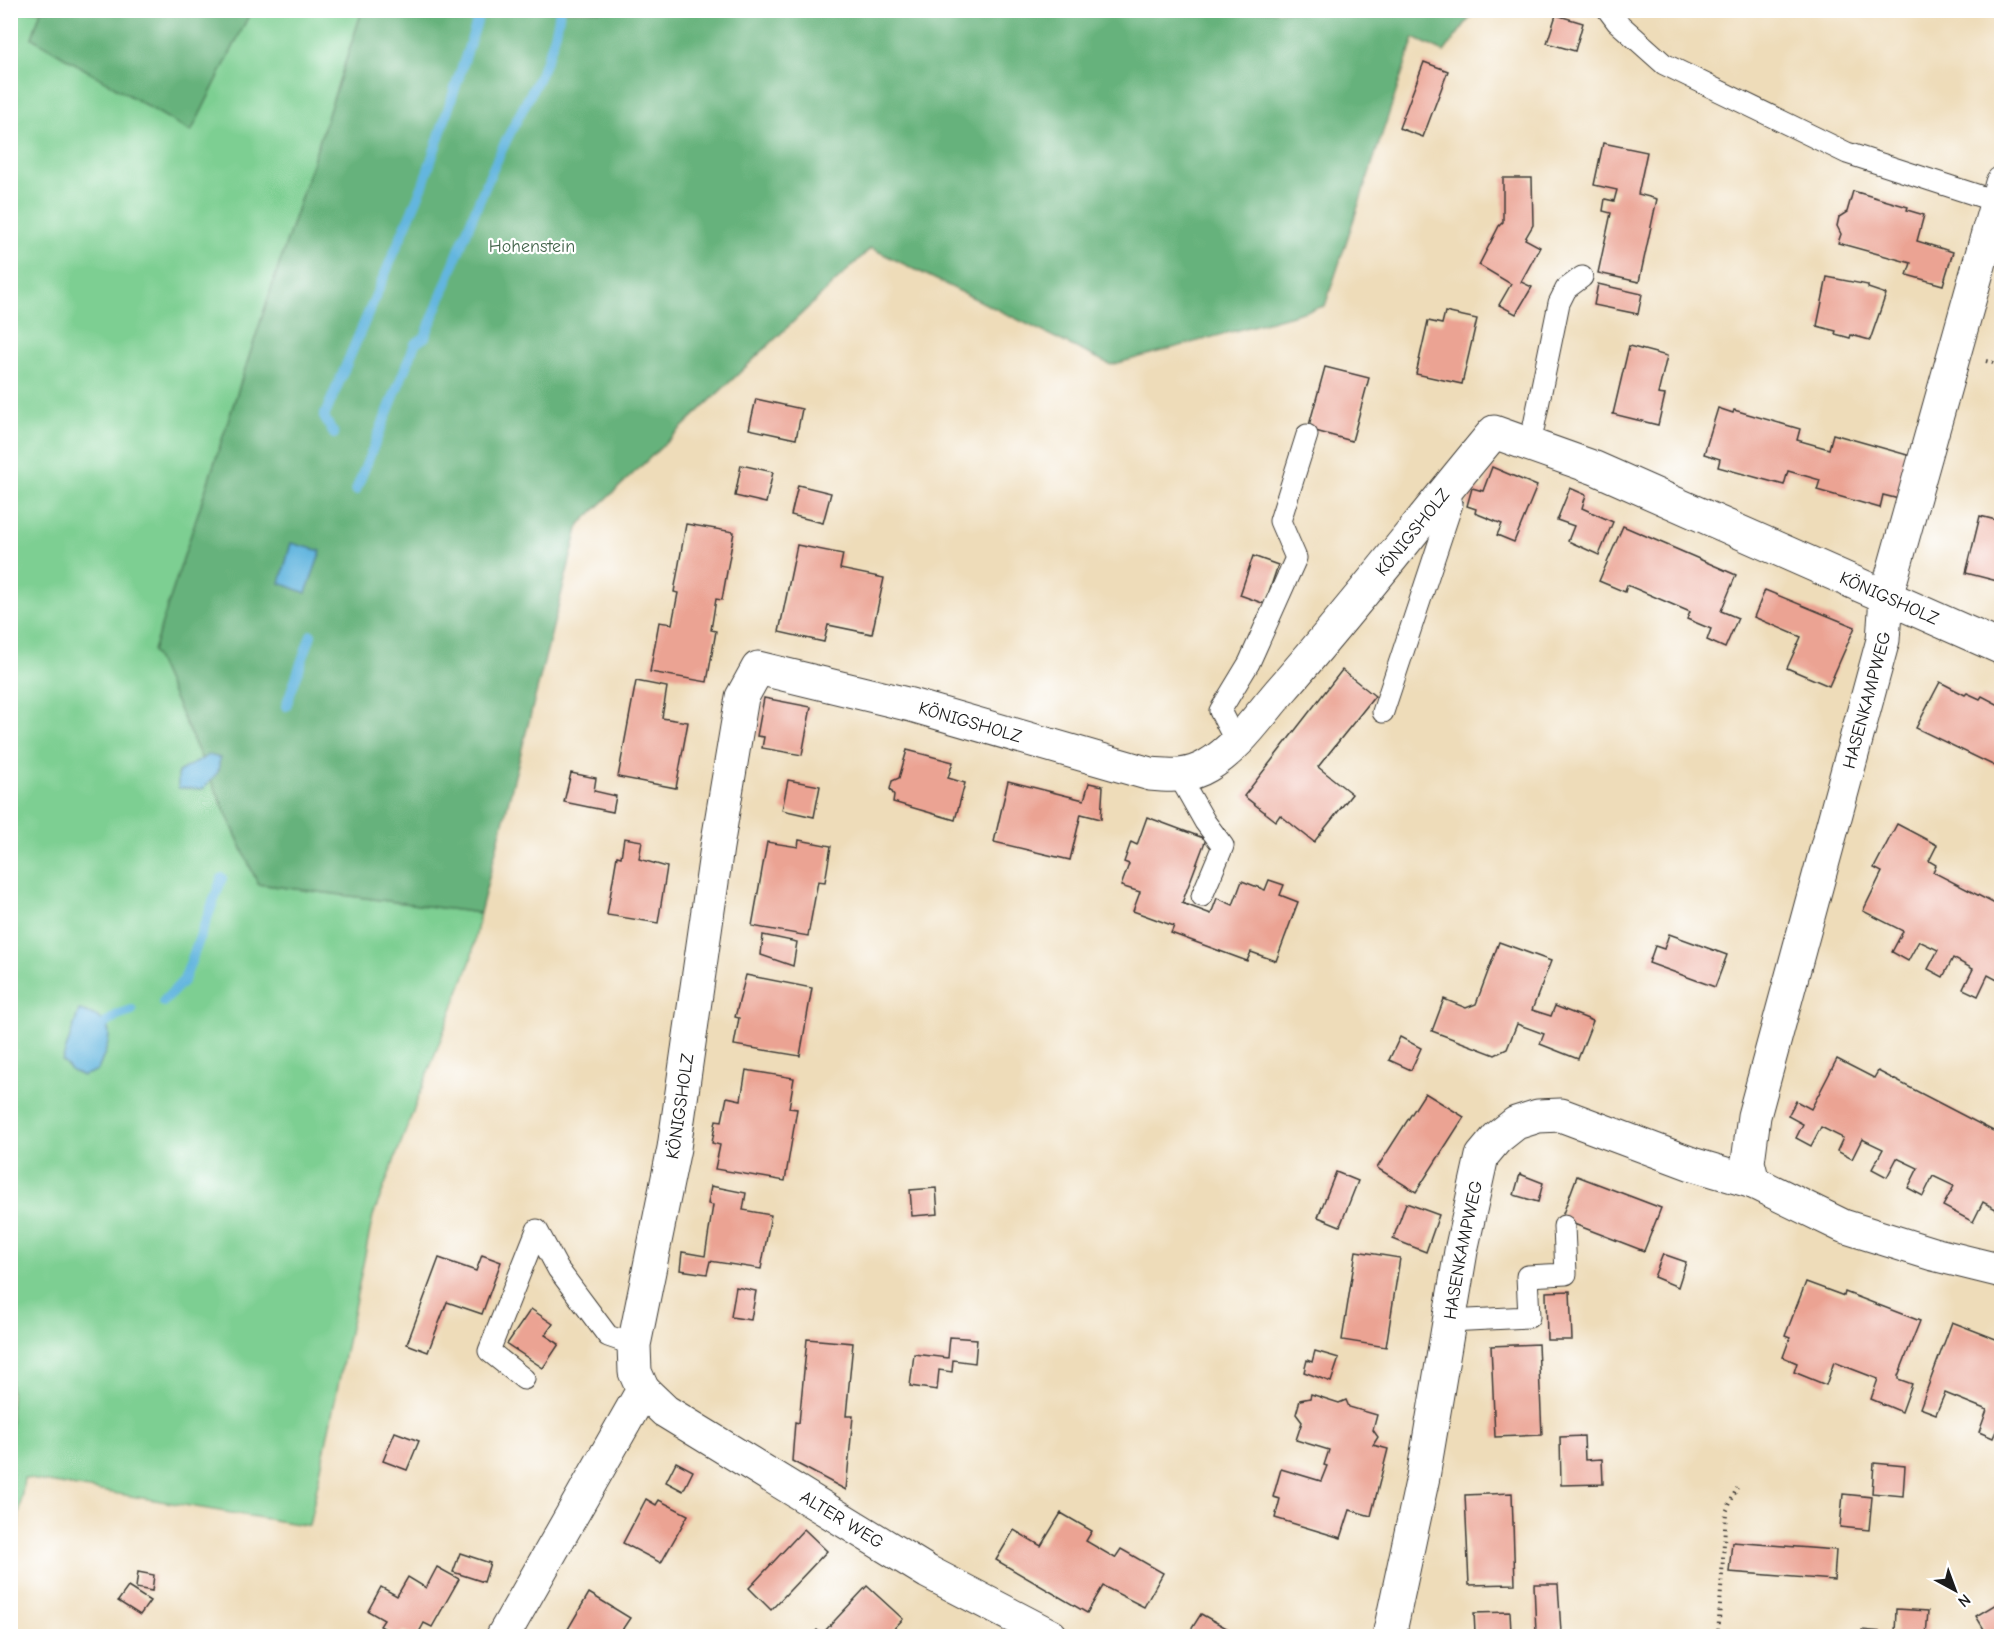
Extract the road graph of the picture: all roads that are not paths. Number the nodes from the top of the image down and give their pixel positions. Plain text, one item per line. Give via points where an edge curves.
1 (1608, 10) edge
2 (1996, 207) edge
3 (1582, 277) dead end
4 (1307, 435) dead end
5 (1530, 445) junction
6 (1448, 487) junction
7 (1886, 597) junction
8 (2001, 648) edge
9 (1383, 712) dead end
10 (1236, 742) junction
11 (1179, 776) junction
12 (1202, 896) dead end
13 (1753, 1182) junction
14 (1564, 1226) dead end
15 (2001, 1271) edge
16 (1449, 1321) junction
17 (634, 1345) junction
18 (524, 1379) dead end
19 (642, 1390) junction
20 (503, 1636) edge
21 (1051, 1636) edge
22 (1389, 1636) edge

1 - 2 lane via 1664,64 1847,153
2 - 7 street, HASENKAMPWEG
3 - 5 lane via 1566,289 1559,303
4 - 10 lane via 1281,521 1296,558 1249,663 1220,711
5 - 6 street, KÖNIGSHOLZ via 1494,432
5 - 7 street, KÖNIGSHOLZ via 1605,472
6 - 9 lane via 1452,504
6 - 10 street, KÖNIGSHOLZ via 1334,631
7 - 8 street, KÖNIGSHOLZ
7 - 13 street, HASENKAMPWEG via 1883,640 1754,1116 1748,1162
10 - 11 street, KÖNIGSHOLZ via 1210,764
11 - 12 lane via 1205,822 1224,846
11 - 17 street, KÖNIGSHOLZ via 1150,774 910,705 758,668 742,697 674,1148
13 - 15 street, HASENKAMPWEG via 1843,1226
13 - 16 street, HASENKAMPWEG via 1692,1164 1561,1115 1538,1116 1516,1123 1482,1156
14 - 16 lane via 1566,1274 1527,1276 1529,1317
16 - 22 street, HASENKAMPWEG via 1423,1476
17 - 18 lane via 608,1336 558,1269 537,1230 489,1351
17 - 19 street, KÖNIGSHOLZ via 635,1372
19 - 20 street
19 - 21 street, ALTER WEG via 665,1411 928,1572

